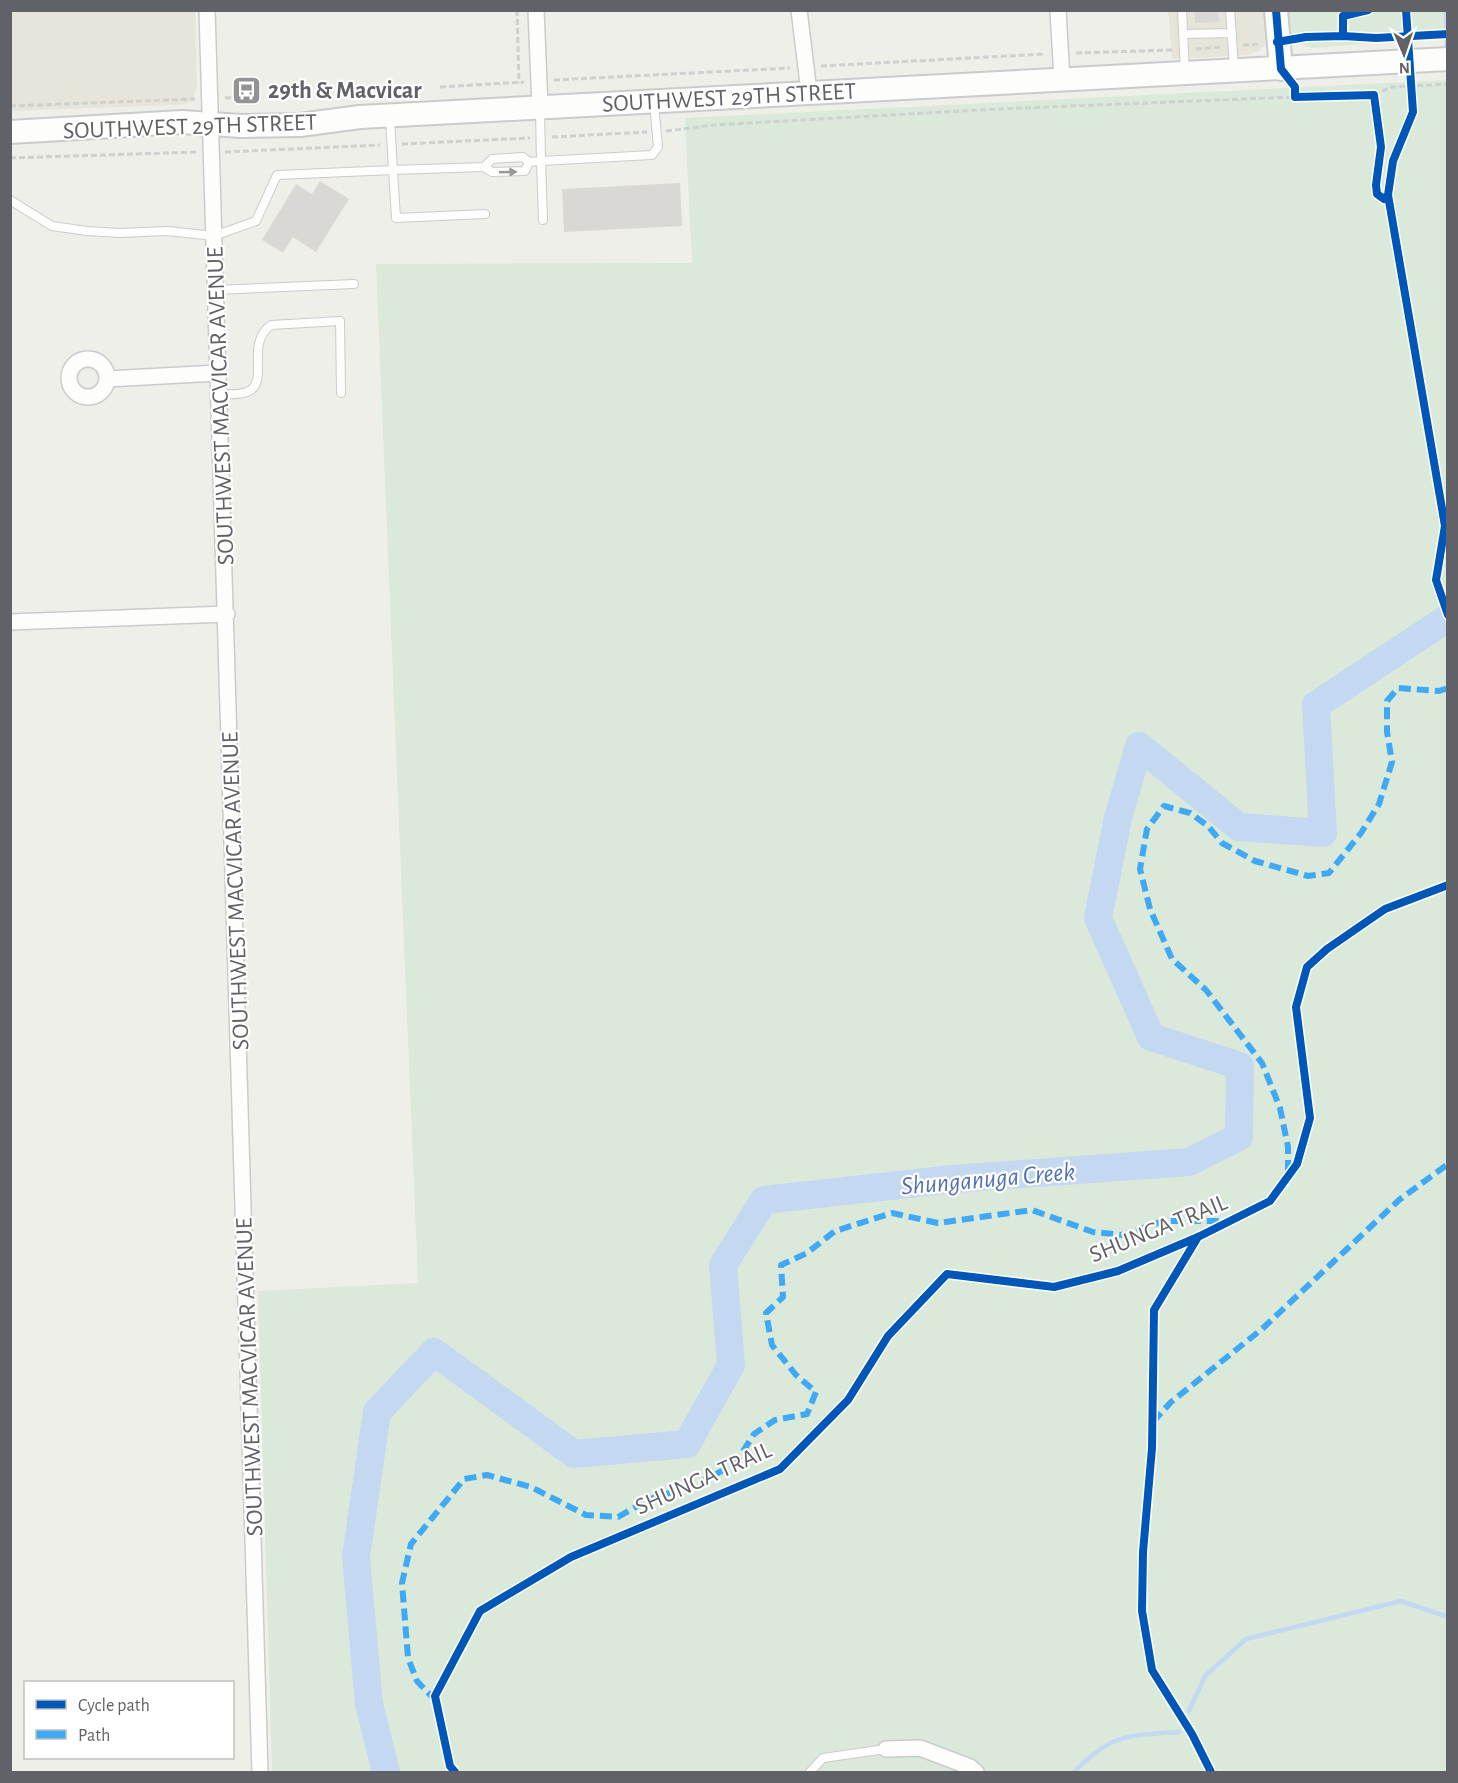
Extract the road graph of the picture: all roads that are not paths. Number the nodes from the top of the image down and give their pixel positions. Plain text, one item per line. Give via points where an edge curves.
1 (207, 10) edge
2 (536, 10) edge
3 (799, 10) edge
4 (1058, 10) edge
5 (1182, 10) edge
6 (1230, 10) edge
7 (1276, 10) edge
8 (1232, 33) junction
9 (1184, 34) junction
10 (1448, 59) edge
11 (1281, 69) junction
12 (1234, 71) junction
13 (1185, 73) junction
14 (1062, 79) junction
15 (809, 93) junction
16 (654, 102) junction
17 (540, 107) junction
18 (390, 116) junction
19 (211, 124) junction
20 (10, 132) edge
21 (541, 161) junction
22 (529, 162) junction
23 (484, 167) junction
24 (393, 170) junction
25 (10, 200) edge
26 (485, 214) dead end
27 (543, 219) dead end
28 (214, 236) junction
29 (354, 284) dead end
30 (215, 290) junction
31 (218, 373) junction
32 (107, 379) dead end
33 (341, 393) dead end
34 (219, 394) junction
35 (227, 614) junction
36 (10, 622) edge
37 (886, 1749) joint
38 (261, 1773) edge
39 (810, 1773) edge
40 (976, 1773) edge

1 - 19 street, SOUTHWEST MACVICAR AVENUE
2 - 17 street
3 - 15 street
4 - 14 street
5 - 9 lane
6 - 8 lane
7 - 11 main road
8 - 9 lane
8 - 12 lane
9 - 13 lane
10 - 11 main road, SOUTHWEST 29TH STREET
11 - 12 main road, SOUTHWEST 29TH STREET
12 - 13 main road, SOUTHWEST 29TH STREET
13 - 14 main road, SOUTHWEST 29TH STREET
14 - 15 main road, SOUTHWEST 29TH STREET
15 - 16 main road, SOUTHWEST 29TH STREET
16 - 17 main road, SOUTHWEST 29TH STREET
16 - 21 lane via 658,147 652,155
17 - 18 main road, SOUTHWEST 29TH STREET
17 - 21 lane
18 - 19 main road, SOUTHWEST 29TH STREET via 300,125
18 - 24 lane
19 - 20 main road, SOUTHWEST 29TH STREET via 119,124
19 - 28 street, SOUTHWEST MACVICAR AVENUE
21 - 22 lane
21 - 27 lane
22 - 23 lane via 523,157 492,159
23 -> 22 lane via 492,172 525,171
23 - 24 lane
24 - 26 lane via 396,218
24 - 28 lane via 277,175 256,221
25 - 28 lane via 52,226 120,234 166,231
28 - 30 street, SOUTHWEST MACVICAR AVENUE
29 - 30 lane
30 - 31 street, SOUTHWEST MACVICAR AVENUE
31 - 32 street
31 - 34 street, SOUTHWEST MACVICAR AVENUE
33 - 34 lane via 340,321 271,325 262,331 257,344 258,378 252,388 246,393
34 - 35 street, SOUTHWEST MACVICAR AVENUE
35 - 36 street
35 - 38 street, SOUTHWEST MACVICAR AVENUE
37 - 39 lane via 823,1758
37 - 40 street via 920,1748 970,1767

